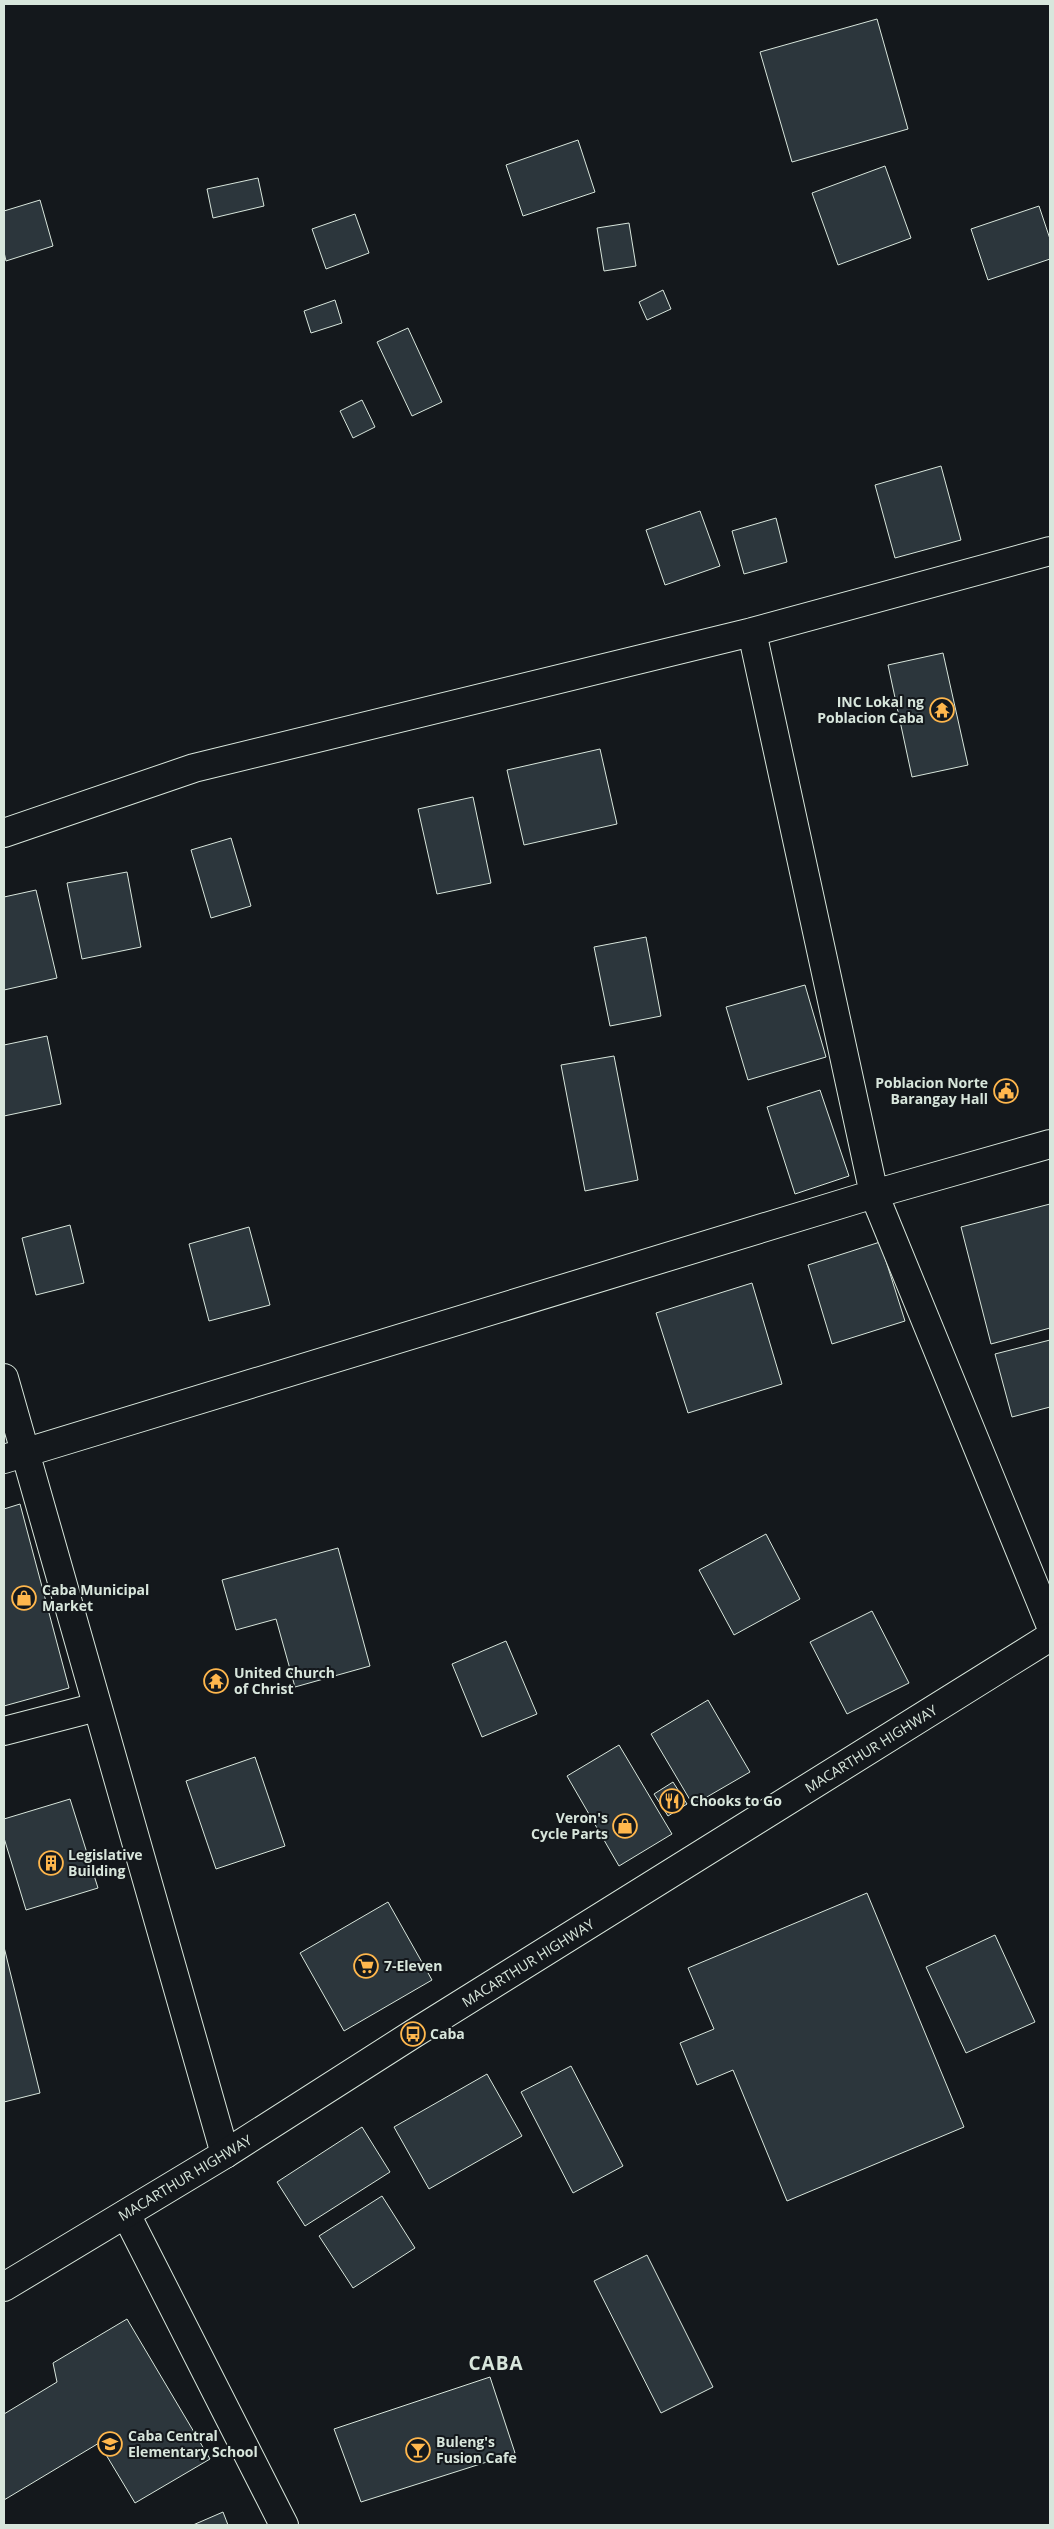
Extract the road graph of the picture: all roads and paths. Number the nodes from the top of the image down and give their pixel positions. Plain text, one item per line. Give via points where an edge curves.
1 (1050, 551) edge
2 (752, 632) junction
3 (4, 833) edge
4 (1050, 1144) edge
5 (874, 1194) junction
6 (4, 1378) edge
7 (14, 1456) edge
8 (1050, 1624) edge
9 (1050, 1637) edge
10 (97, 1707) junction
11 (4, 1731) edge
12 (225, 2154) junction
13 (126, 2214) junction
14 (4, 2287) edge
15 (284, 2525) edge

1 - 2 main road
2 - 3 main road via 194,768
2 - 5 main road
4 - 5 main road
5 - 7 main road
5 - 8 main road
6 - 7 main road
7 - 10 main road
9 - 12 main road, MACARTHUR HIGHWAY
10 - 11 main road
10 - 12 main road
12 - 13 main road, MACARTHUR HIGHWAY
13 - 14 main road, MACARTHUR HIGHWAY
13 - 15 main road

